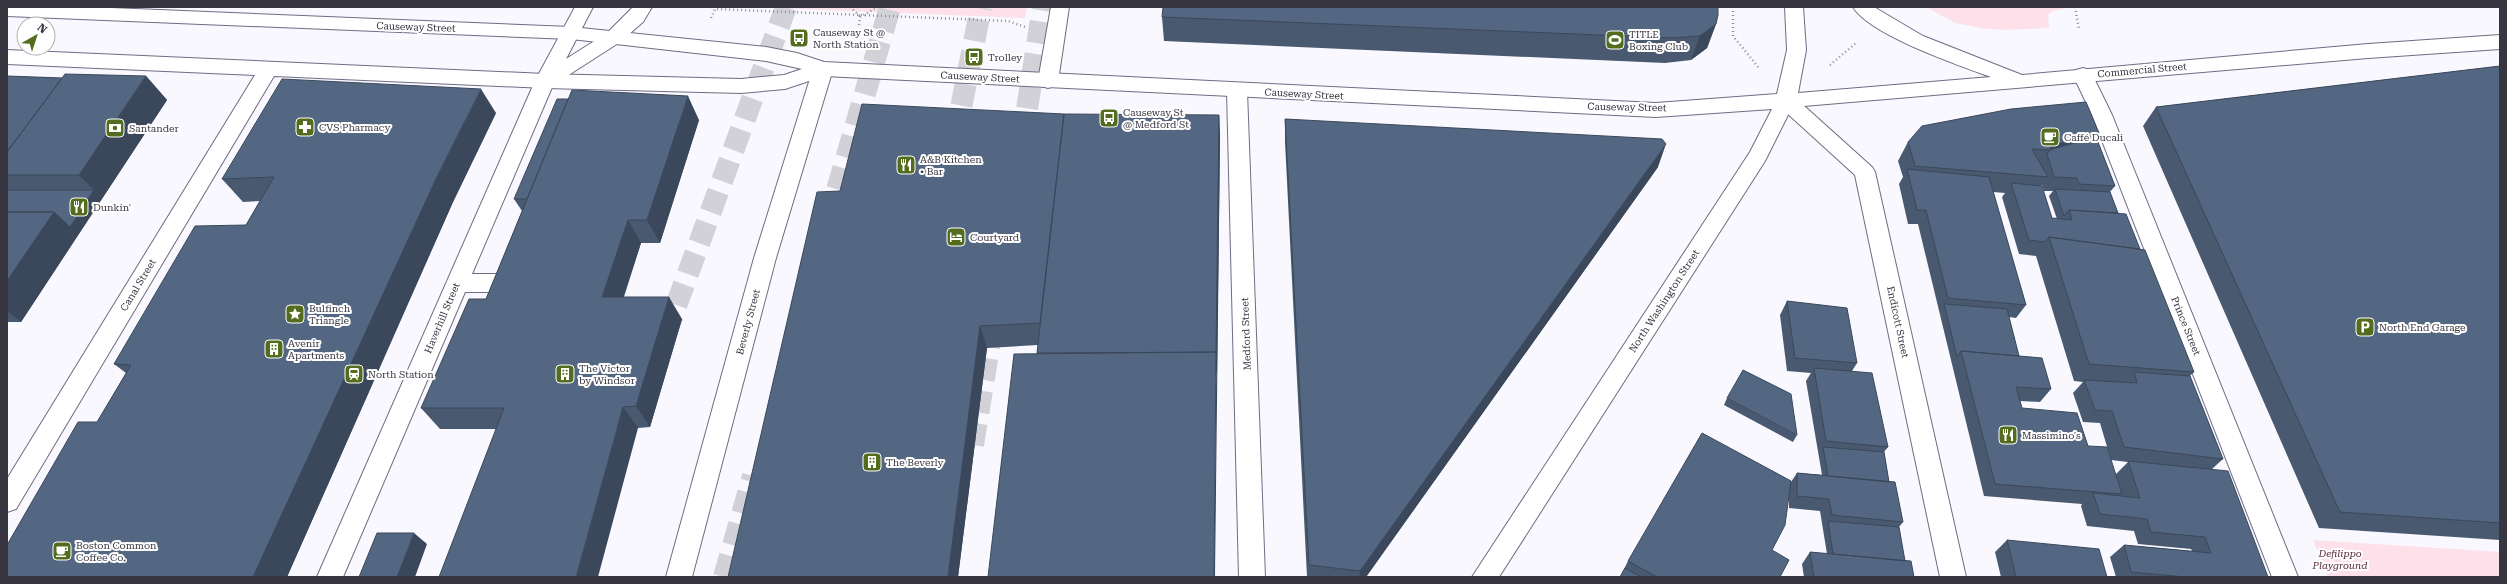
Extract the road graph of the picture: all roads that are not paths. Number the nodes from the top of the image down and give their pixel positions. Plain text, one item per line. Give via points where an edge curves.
1 (584, 7) edge
2 (643, 7) edge
3 (1060, 7) edge
4 (1794, 7) edge
5 (1862, 7) edge
6 (7, 10) edge
7 (571, 33) junction
8 (614, 36) junction
9 (2500, 42) edge
10 (7, 57) edge
11 (269, 68) junction
12 (823, 69) junction
13 (2083, 75) junction
14 (545, 81) junction
15 (1048, 81) junction
16 (2019, 81) junction
17 (1237, 91) junction
18 (1785, 100) junction
19 (456, 283) junction
20 (518, 283) edge
21 (7, 501) edge
22 (330, 577) edge
23 (679, 577) edge
24 (1252, 577) edge
25 (1485, 577) edge
26 (1953, 577) edge
27 (2285, 577) edge

1 - 7 main road, Haverhill Street
2 - 8 main road via 639,14
3 - 15 main road
4 - 18 main road, North Washington Street via 1797,55
5 - 16 main road via 1878,20 1915,39
6 - 7 main road, Causeway Street
7 - 8 main road, Causeway Street
7 - 14 main road, Haverhill Street
8 - 12 main road, Causeway Street via 766,54 797,60
8 - 14 main road
9 - 13 main road, Commercial Street
10 - 11 main road, Causeway Street
11 - 14 main road, Causeway Street
11 - 21 main road, Canal Street
12 - 14 main road, Causeway Street via 785,82 754,86
12 - 15 main road, Causeway Street
12 - 23 main road, Beverly Street via 778,216
13 - 16 main road, Commercial Street
13 - 27 main road, Prince Street via 2102,115
14 - 19 main road, Haverhill Street
15 - 17 main road, Causeway Street
16 - 18 main road, Commercial Street
17 - 18 main road, Causeway Street via 1656,110
17 - 24 main road, Medford Street
18 - 25 main road, North Washington Street via 1752,168
18 - 26 main road, Endicott Street via 1865,172
19 - 20 main road
19 - 22 main road, Haverhill Street

